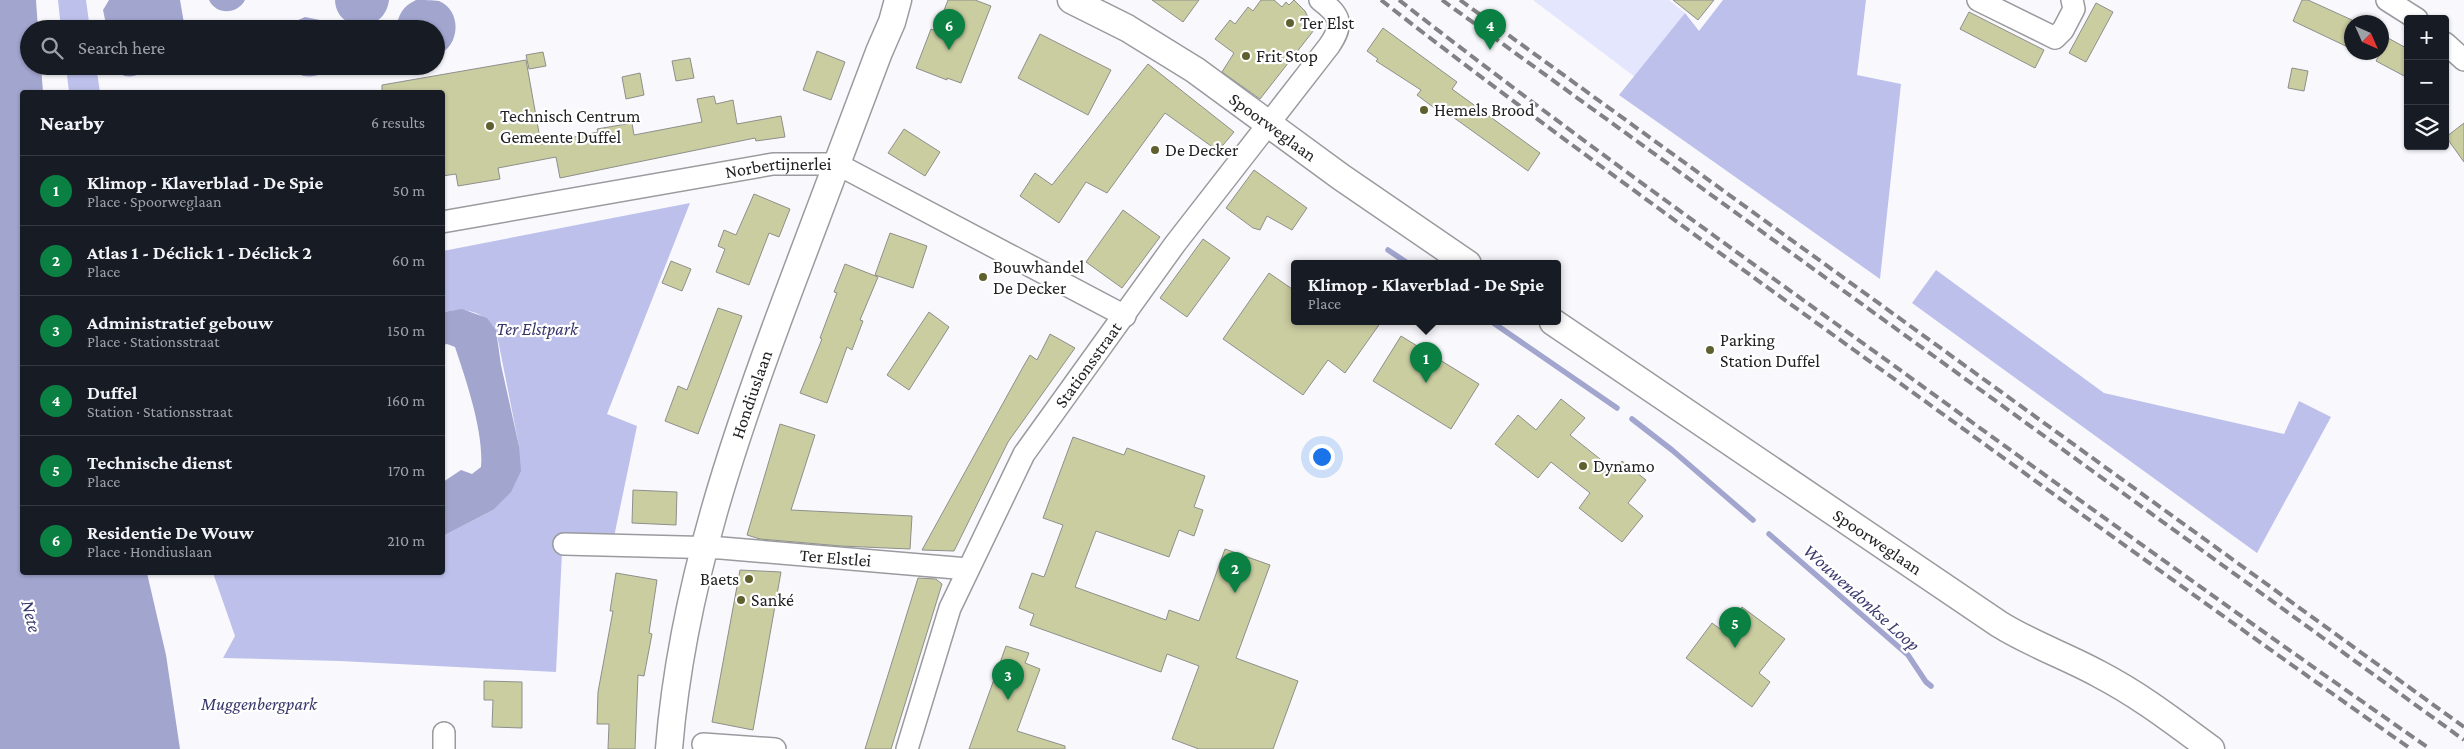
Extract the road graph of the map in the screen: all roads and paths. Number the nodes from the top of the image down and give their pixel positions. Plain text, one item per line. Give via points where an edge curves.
1 (884, 0) edge
2 (898, 0) edge
3 (1071, 0) edge
4 (1320, 0) edge
5 (1978, 0) edge
6 (2072, 0) edge
7 (2387, 0) edge
8 (2411, 15) edge
9 (2449, 47) edge
10 (879, 52) junction
11 (2464, 60) edge
12 (1270, 124) junction
13 (837, 164) junction
14 (445, 221) edge
15 (1462, 260) edge
16 (1125, 316) junction
17 (1557, 325) edge
18 (564, 544) dead end
19 (704, 549) junction
20 (968, 569) junction
21 (703, 744) dead end
22 (668, 749) edge
23 (776, 749) edge
24 (907, 749) edge
25 (2211, 749) edge

1 - 10 street, Hondiuslaan
2 - 10 street, Hondiuslaan
3 - 12 street, Spoorweglaan via 1157,45
4 - 12 street, Stationsstraat via 1331,8 1339,22 1339,31
5 - 6 street via 2055,38 2074,9
7 - 8 street
9 - 11 street
10 - 13 street, Hondiuslaan
12 - 15 street, Spoorweglaan
12 - 16 street, Stationsstraat via 1175,244
13 - 14 street, Norbertijnerlei via 773,164
13 - 16 street, Norbertijnerlei
13 - 19 street, Hondiuslaan via 744,410
16 - 20 street, Stationsstraat via 1024,454
17 - 25 street, Spoorweglaan via 1999,624 2099,673 2153,704
18 - 19 street, Ter Elstlei
19 - 20 street, Ter Elstlei
19 - 22 street, Hondiuslaan via 680,659
20 - 24 street, Stationsstraat via 950,608
21 - 23 street

